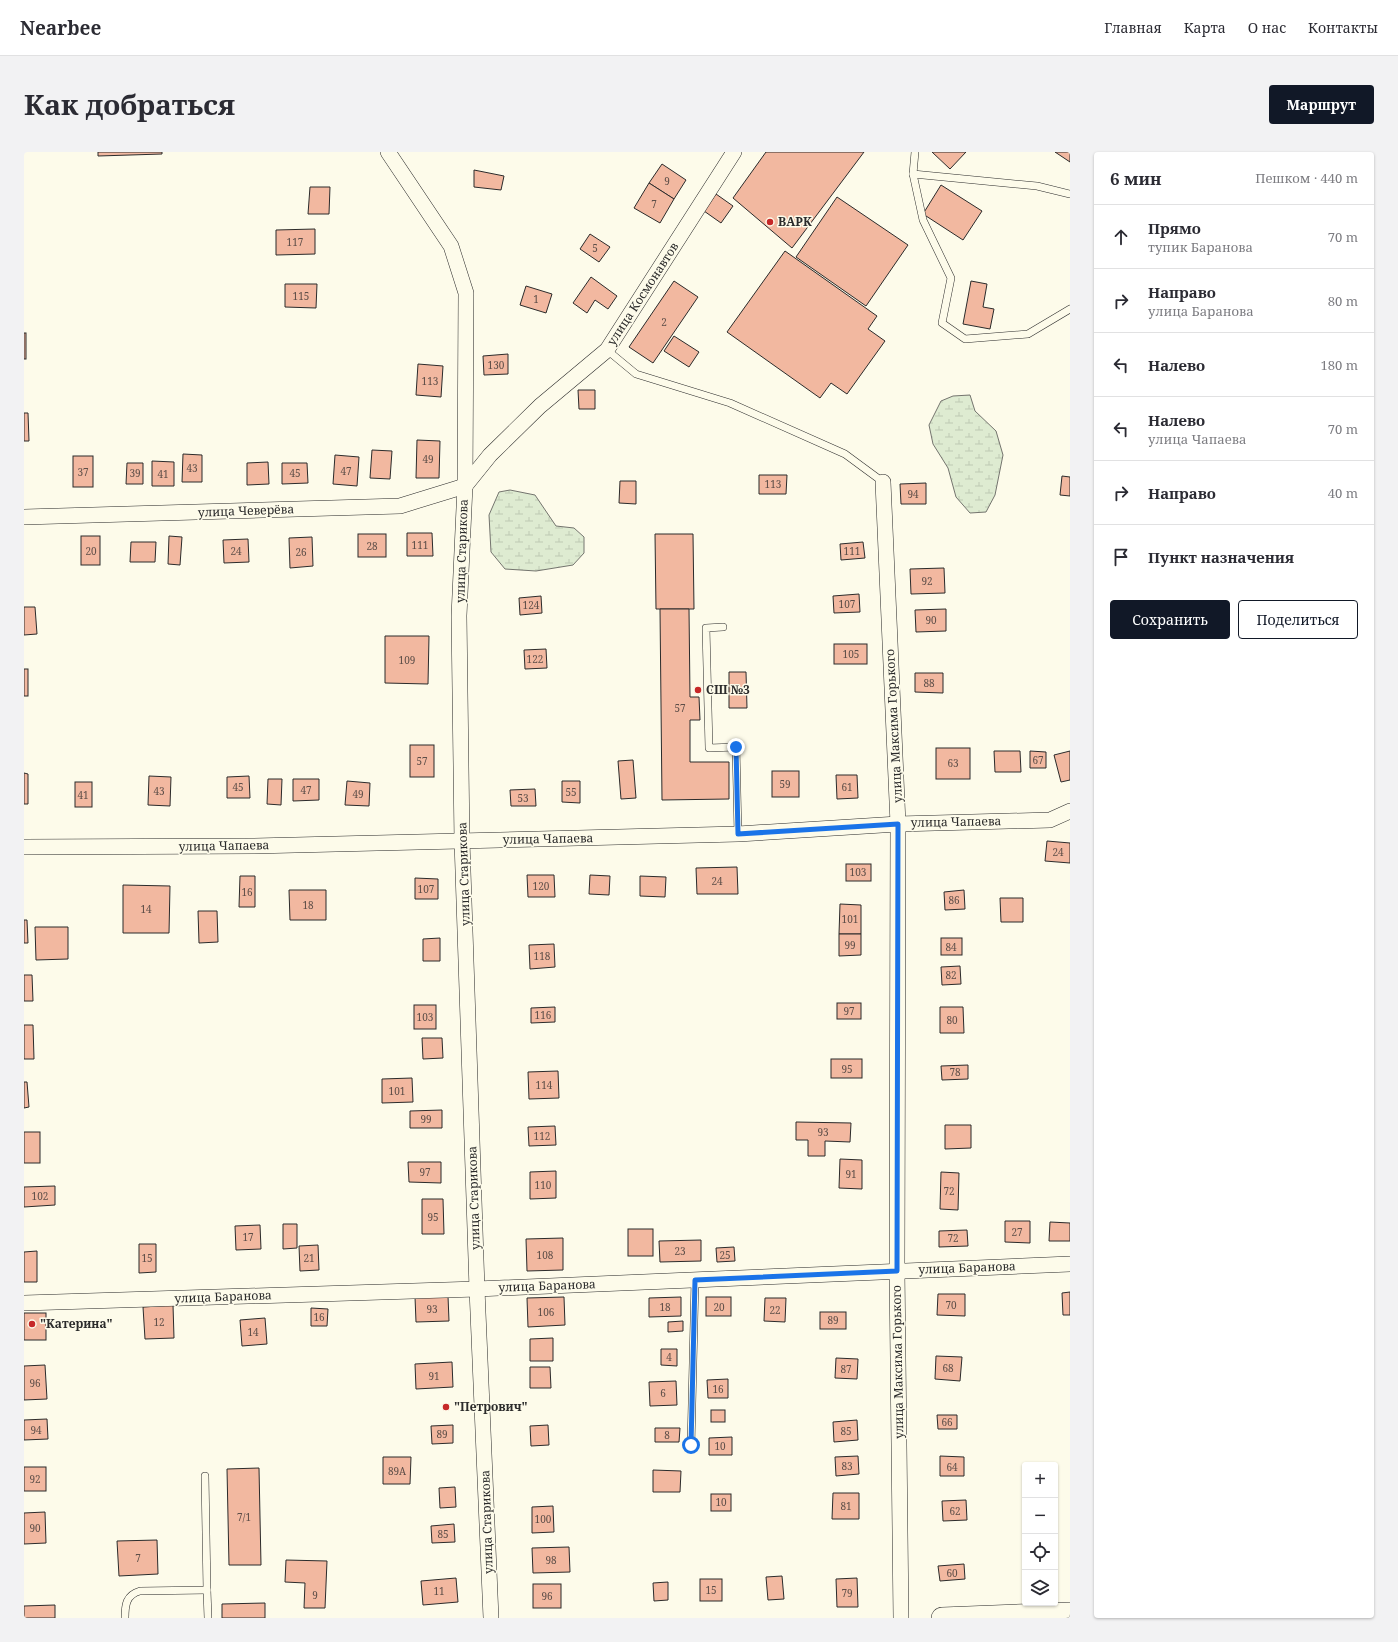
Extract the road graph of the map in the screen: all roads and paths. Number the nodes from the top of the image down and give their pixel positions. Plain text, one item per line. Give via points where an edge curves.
1 (388, 152) edge
2 (734, 152) edge
3 (915, 152) edge
4 (913, 174) junction
5 (1070, 194) edge
6 (1070, 309) edge
7 (607, 350) junction
8 (883, 482) joint
9 (465, 486) junction
10 (24, 517) edge
11 (723, 627) dead end
12 (1070, 812) edge
13 (898, 824) junction
14 (738, 834) junction
15 (462, 841) junction
16 (24, 847) edge
17 (1070, 1264) edge
18 (897, 1271) junction
19 (695, 1280) junction
20 (477, 1289) junction
21 (24, 1303) edge
22 (691, 1445) dead end
23 (205, 1476) dead end
24 (207, 1590) junction
25 (1070, 1613) edge
26 (125, 1618) edge
27 (208, 1618) edge
28 (491, 1618) edge
29 (901, 1618) edge
30 (942, 1618) edge

1 - 9 street, улица Старикова via 451,246 466,293
2 - 7 street, улица Космонавтов
3 - 4 lane
4 - 5 lane via 1037,186
4 - 6 lane via 923,220 951,278 942,323 965,339 1028,334
7 - 8 lane via 636,374 730,403 845,454
7 - 9 street, улица Космонавтов via 540,406 490,456
8 - 13 street, улица Максима Горького
9 - 10 street, улица Чеверёва via 400,506
9 - 15 street, улица Старикова via 459,616
11 - 14 lane via 706,628 709,748 736,747
12 - 13 street, улица Чапаева via 1050,820
13 - 14 street, улица Чапаева
13 - 18 street, улица Максима Горького
14 - 15 street, улица Чапаева
15 - 16 street, улица Чапаева via 260,846
15 - 20 street, улица Старикова
17 - 18 street, улица Баранова
18 - 19 street, улица Баранова
18 - 29 street, улица Максима Горького
19 - 20 street, улица Баранова
19 - 22 lane
20 - 21 street, улица Баранова
20 - 28 street, улица Старикова
23 - 24 lane
24 - 26 lane via 134,1593 126,1602
24 - 27 lane
25 - 30 main road

